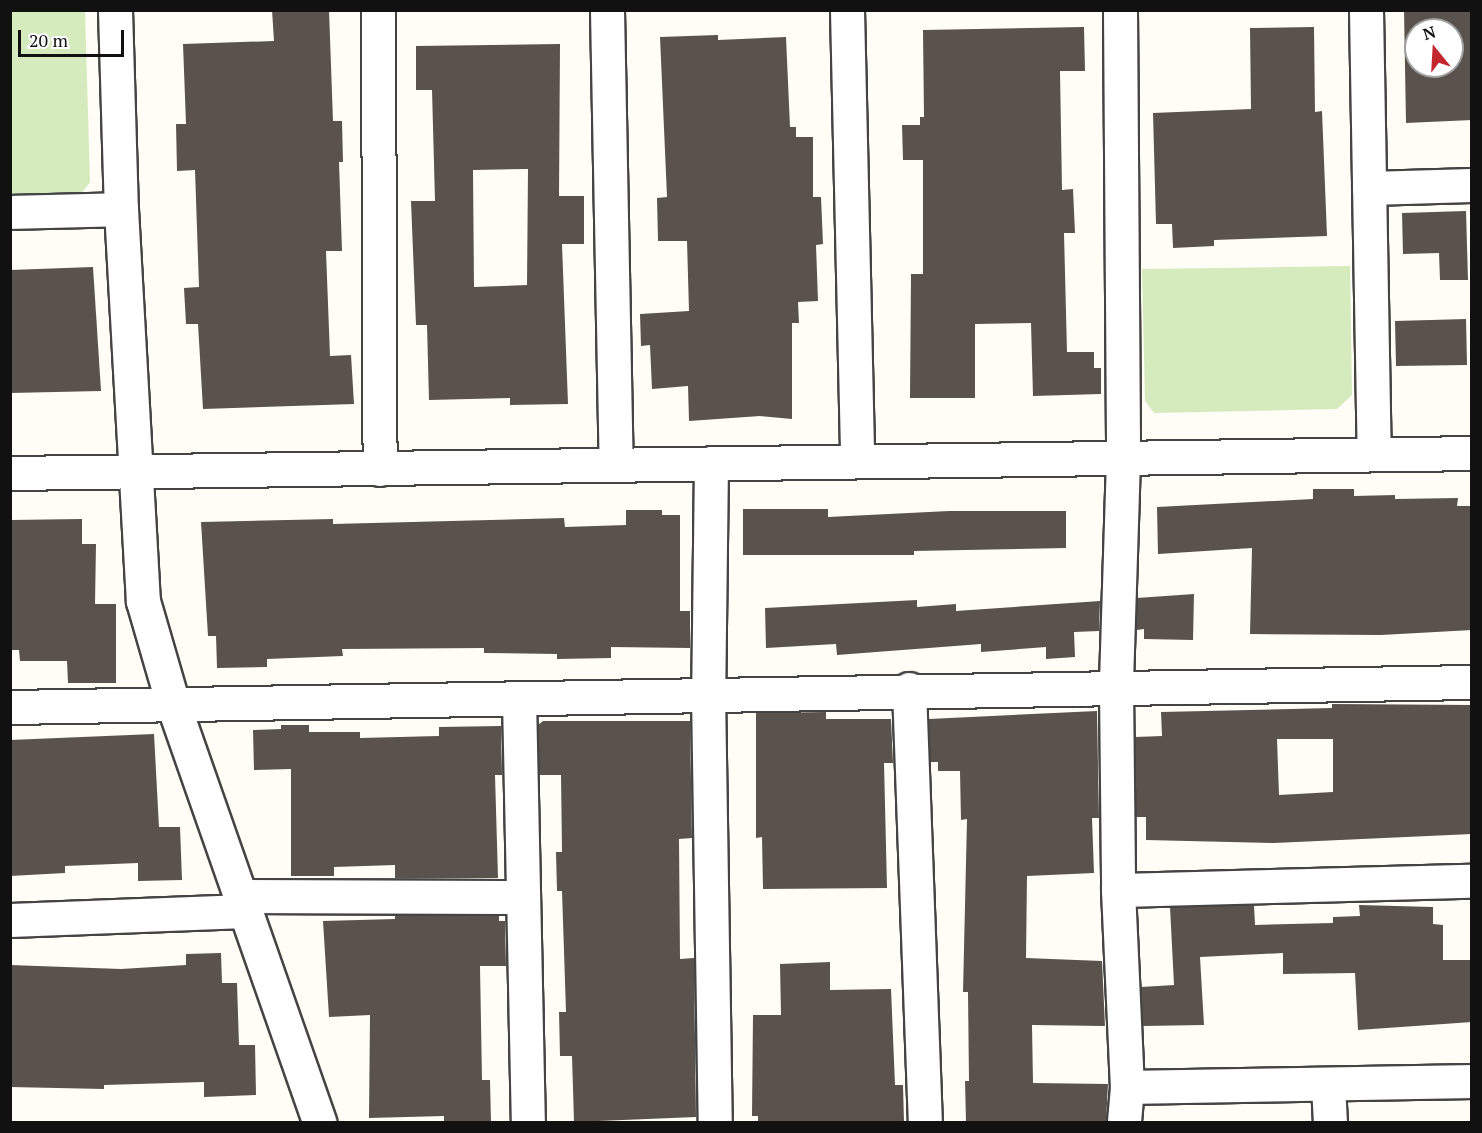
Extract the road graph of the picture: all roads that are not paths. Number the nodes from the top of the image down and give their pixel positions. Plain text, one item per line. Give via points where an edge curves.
1 (115, 10) edge
2 (378, 10) edge
3 (607, 10) edge
4 (847, 10) edge
5 (1120, 10) edge
6 (1366, 10) edge
7 (1472, 185) edge
8 (1369, 188) junction
9 (121, 209) junction
10 (10, 212) edge
11 (1374, 453) junction
12 (1472, 453) edge
13 (1124, 459) junction
14 (857, 460) junction
15 (711, 463) junction
16 (616, 464) junction
17 (380, 469) junction
18 (134, 471) junction
19 (10, 473) edge
20 (1472, 682) edge
21 (1116, 687) junction
22 (909, 689) junction
23 (708, 693) junction
24 (519, 699) junction
25 (172, 704) junction
26 (10, 707) edge
27 (1472, 881) edge
28 (1118, 890) junction
29 (522, 897) junction
30 (243, 904) junction
31 (10, 920) edge
32 (1472, 1081) edge
33 (1328, 1085) junction
34 (1127, 1087) junction
35 (319, 1122) edge
36 (528, 1122) edge
37 (715, 1122) edge
38 (925, 1122) edge
39 (1124, 1122) edge
40 (1330, 1122) edge

1 - 9 street
2 - 17 street
3 - 16 street
4 - 14 street
5 - 13 street
6 - 8 street
7 - 8 street
8 - 11 street
9 - 10 street
9 - 18 street
11 - 12 street
11 - 13 street
13 - 14 street
13 - 21 street
14 - 15 street
15 - 16 street
15 - 23 street
16 - 17 street
17 - 18 street
18 - 19 street
18 - 25 street via 143,601
20 - 21 street
21 - 22 street
21 - 28 street
22 - 23 street
22 - 38 street
23 - 24 street
23 - 37 street
24 - 25 street
24 - 29 street
25 - 26 street
25 - 30 street
27 - 28 street
28 - 34 street
29 - 30 street
29 - 36 street
30 - 31 street
30 - 35 street
32 - 33 street
33 - 34 street
33 - 40 street
34 - 39 street

